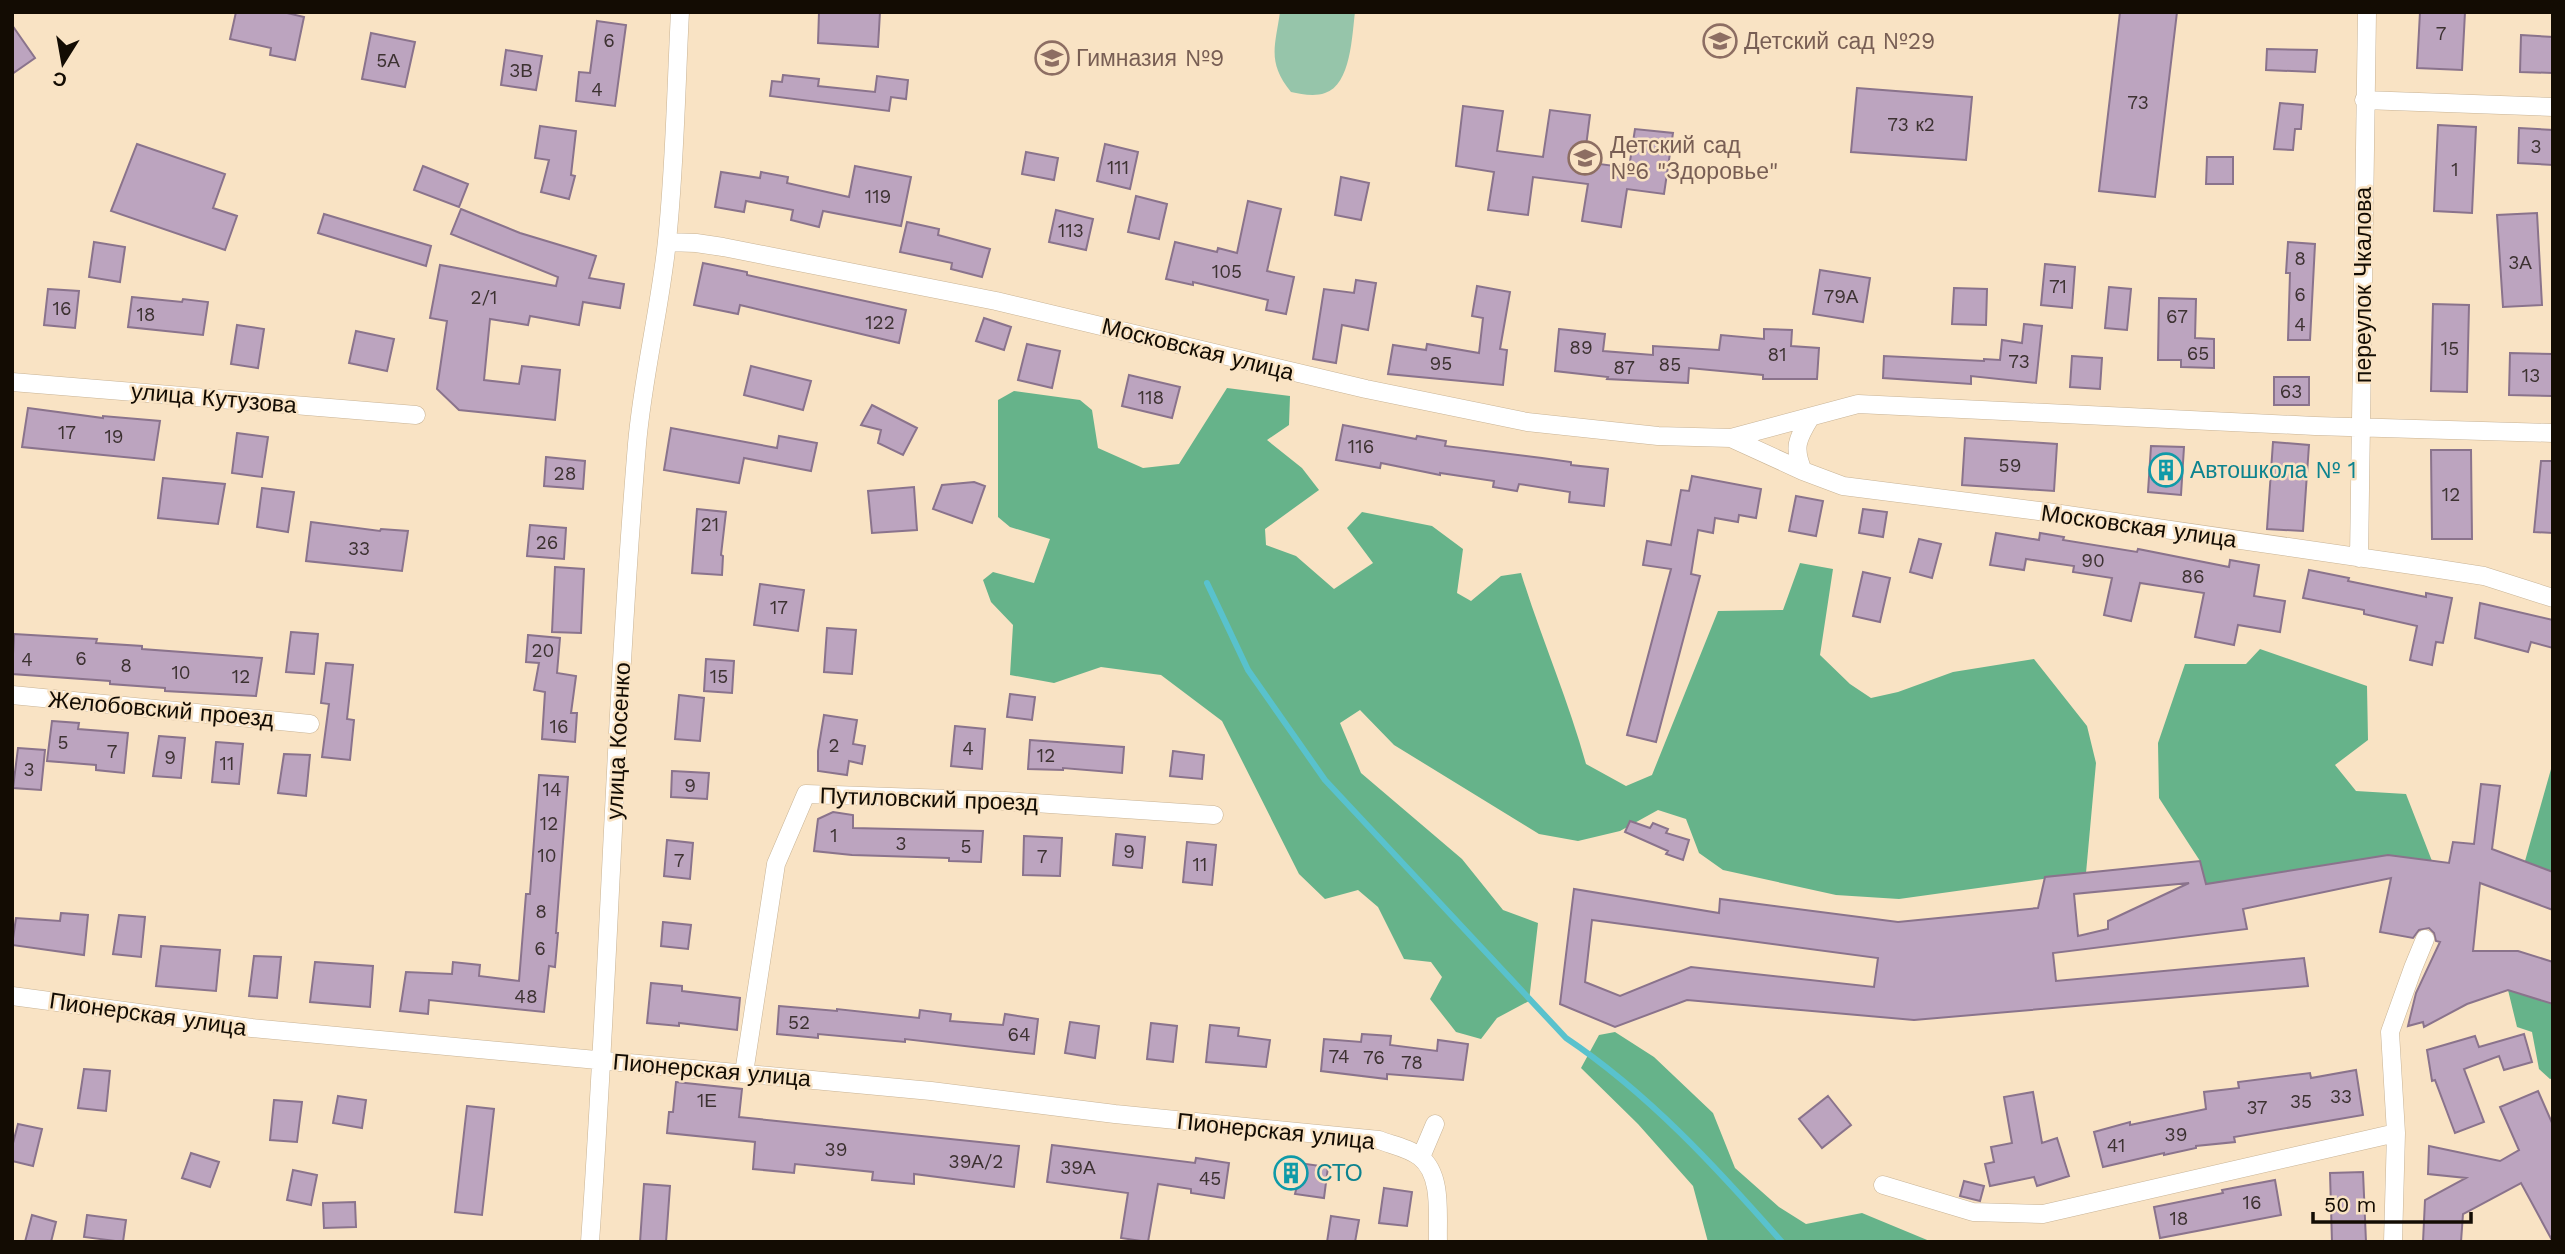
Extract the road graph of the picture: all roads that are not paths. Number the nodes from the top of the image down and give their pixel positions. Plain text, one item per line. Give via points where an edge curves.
1 (680, 12) edge
2 (2367, 12) edge
3 (2364, 100) junction
4 (2553, 107) edge
5 (667, 242) junction
6 (12, 382) edge
7 (416, 415) dead end
8 (1810, 418) junction
9 (2362, 428) junction
10 (2553, 433) edge
11 (1731, 438) junction
12 (1803, 471) junction
13 (2360, 558) junction
14 (2553, 598) edge
15 (12, 695) edge
16 (310, 724) dead end
17 (1214, 814) dead end
18 (2425, 939) dead end
19 (12, 996) edge
20 (603, 1060) junction
21 (744, 1073) junction
22 (1435, 1124) dead end
23 (2396, 1133) junction
24 (1416, 1154) junction
25 (1883, 1185) dead end
26 (590, 1242) edge
27 (1438, 1242) edge
28 (2393, 1242) edge

1 - 5 street, улица Косенко
2 - 3 street, переулок Чкалова
3 - 4 street
3 - 9 street, переулок Чкалова
5 - 11 street, Московская улица via 723,247 996,301 1366,389 1527,422 1658,436
5 - 20 street, улица Косенко via 637,442
6 - 7 street, улица Кутузова
8 - 9 street, Московская улица via 1858,404
8 - 11 street, Московская улица
8 - 12 street via 1799,436 1796,455
9 - 10 street, Московская улица
9 - 13 street, переулок Чкалова
11 - 12 street, Московская улица
12 - 13 street, Московская улица via 1843,486
13 - 14 street, Московская улица via 2484,576
15 - 16 street, Желобовский проезд
17 - 21 street, Путиловский проезд via 806,794 776,864
18 - 23 street via 2390,1032
19 - 20 street, Пионерская улица via 252,1028
20 - 21 street, Пионерская улица
20 - 26 street, улица Косенко
21 - 24 street, Пионерская улица via 1379,1140
22 - 24 street
23 - 25 street via 2043,1214 1973,1212
23 - 28 street
24 - 27 street via 1431,1172 1437,1192

